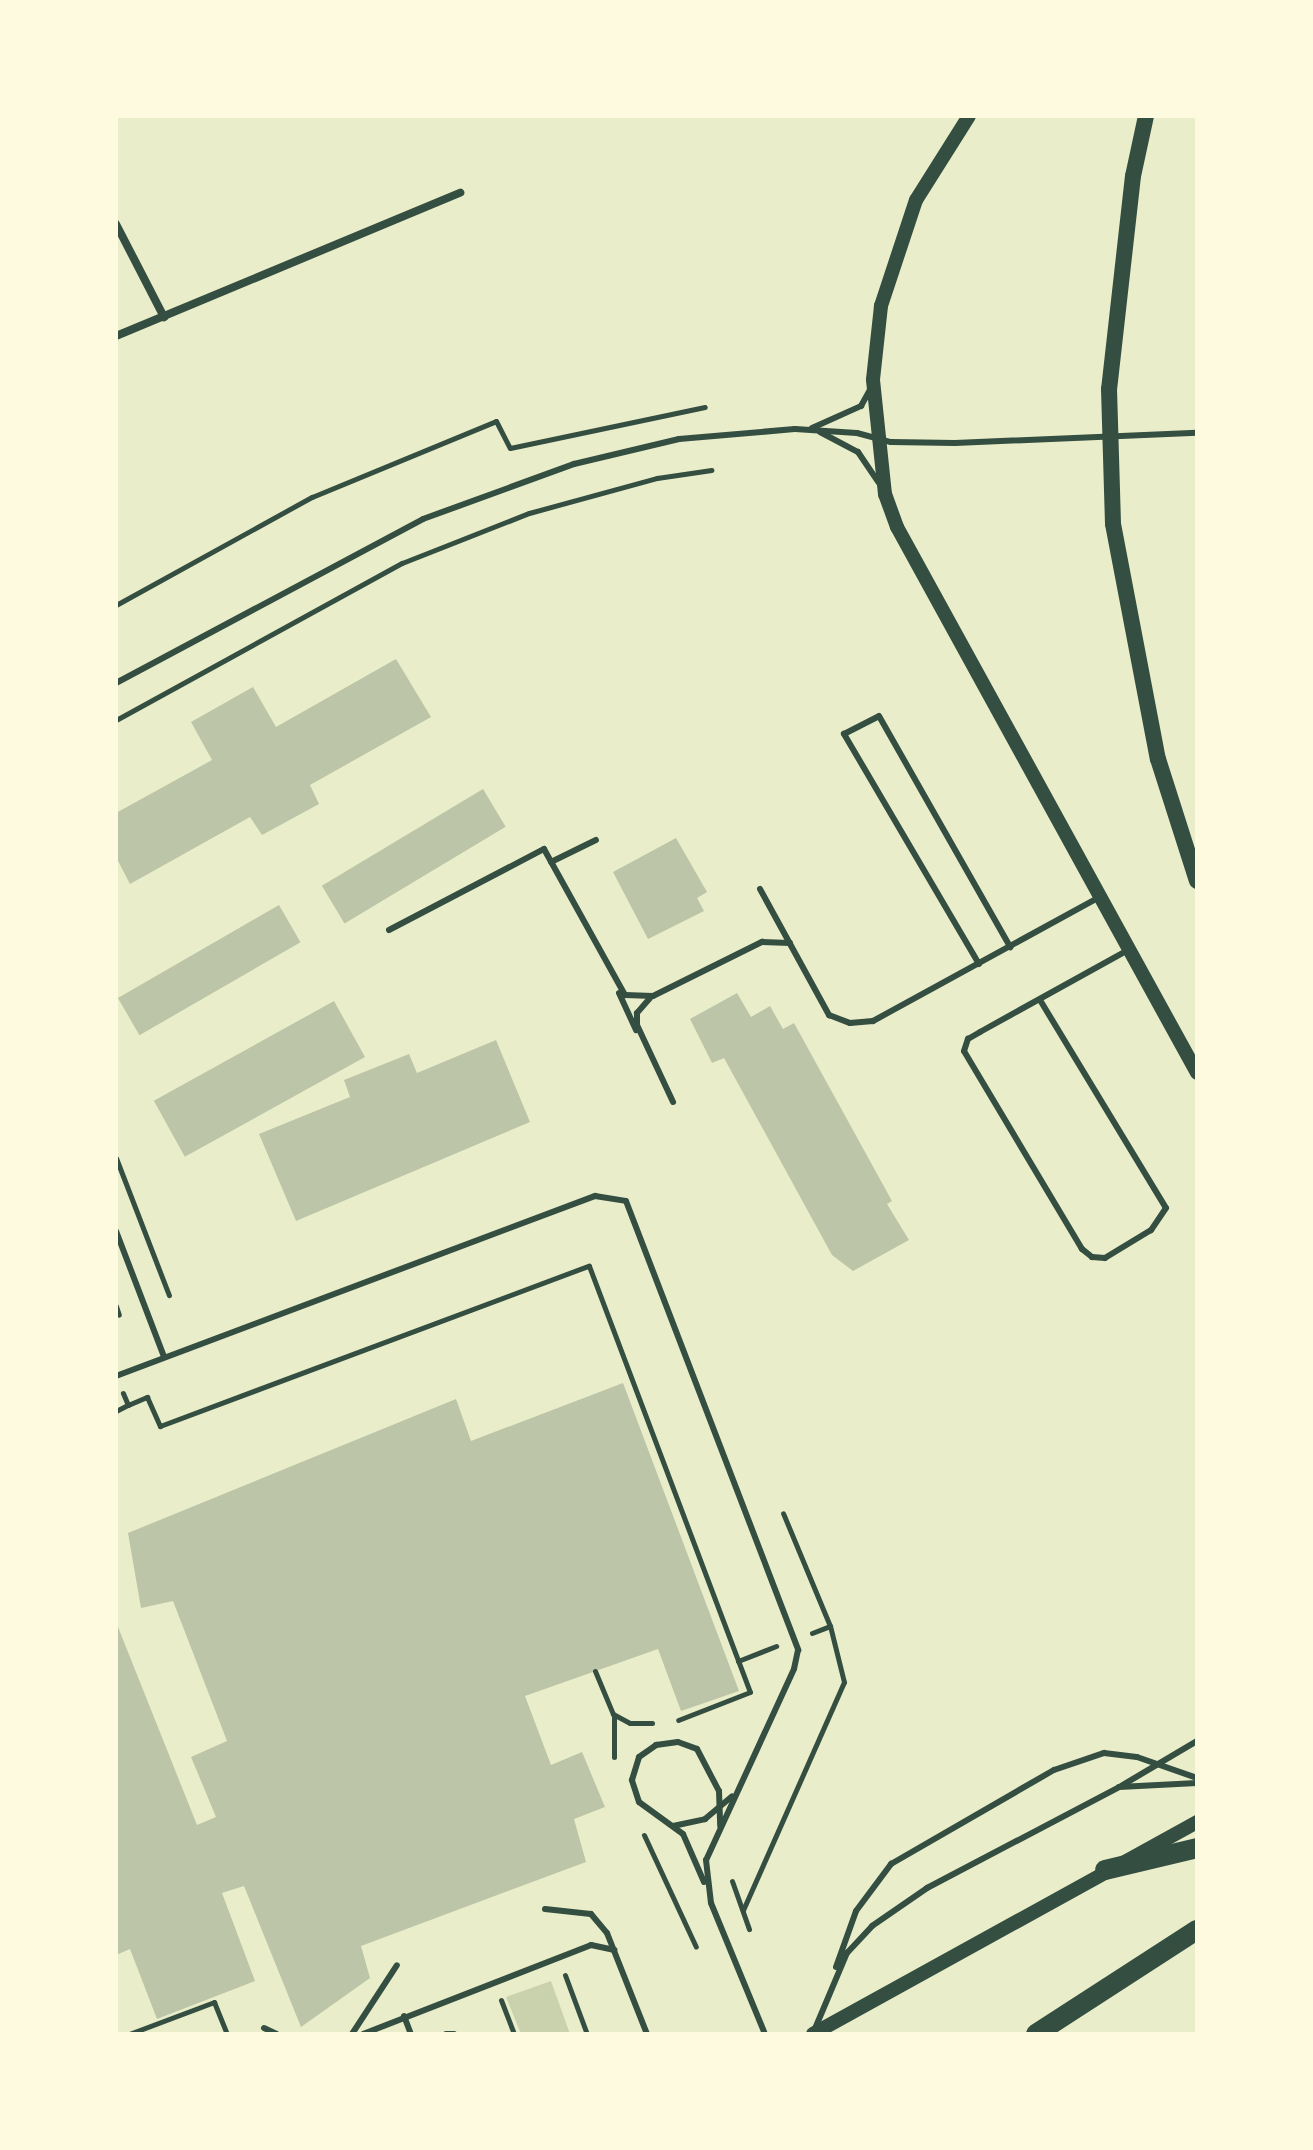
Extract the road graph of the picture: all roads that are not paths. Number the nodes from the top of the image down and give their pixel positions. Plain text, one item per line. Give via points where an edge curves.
1 (969, 116) edge
2 (1146, 116) edge
3 (460, 193) dead end
4 (116, 224) edge
5 (164, 317) junction
6 (116, 336) edge
7 (873, 380) junction
8 (809, 429) junction
9 (1197, 433) edge
10 (1109, 434) junction
11 (875, 440) junction
12 (885, 494) junction
13 (116, 683) edge
14 (596, 840) dead end
15 (551, 862) junction
16 (1197, 881) edge
17 (760, 889) dead end
18 (1098, 898) junction
19 (389, 930) dead end
20 (790, 943) junction
21 (1010, 947) junction
22 (1126, 951) junction
23 (979, 964) junction
24 (616, 986) junction
25 (653, 996) junction
26 (1040, 1000) junction
27 (641, 1039) junction
28 (1197, 1073) edge
29 (673, 1102) dead end
30 (116, 1231) edge
31 (164, 1357) junction
32 (116, 1376) edge
33 (1197, 1741) edge
34 (1156, 1763) junction
35 (1197, 1781) edge
36 (1119, 1787) junction
37 (735, 1793) junction
38 (719, 1807) junction
39 (1197, 1822) edge
40 (673, 1826) junction
41 (720, 1829) junction
42 (1197, 1848) edge
43 (1105, 1870) junction
44 (706, 1887) junction
45 (545, 1909) dead end
46 (1197, 1930) edge
47 (614, 1950) junction
48 (397, 1965) dead end
49 (832, 1981) junction
50 (404, 2016) junction
51 (264, 2028) dead end
52 (277, 2034) edge
53 (352, 2034) edge
54 (363, 2034) edge
55 (411, 2034) edge
56 (446, 2034) edge
57 (454, 2034) edge
58 (647, 2034) edge
59 (765, 2034) edge
60 (813, 2034) edge
61 (1036, 2034) edge

1 - 7 street via 934,167 901,234 881,306
2 - 10 main road via 1119,293
3 - 5 street
4 - 5 street
5 - 6 street
7 - 8 lane via 861,406
7 - 11 street
8 - 11 lane
8 - 12 lane via 858,452
8 - 13 lane via 679,439 502,487 355,551
9 - 10 lane
10 - 11 lane via 955,443
10 - 16 main road via 1113,524 1133,644 1158,759
11 - 12 street
12 - 18 street via 897,527
14 - 15 lane
15 - 19 lane via 544,849
15 - 24 lane
17 - 20 lane
18 - 21 lane
18 - 22 street
20 - 23 lane via 829,1015 850,1023 873,1021
20 - 25 lane via 762,942
21 - 23 lane
21 - 23 lane via 879,716 844,734
22 - 26 lane
22 - 28 street
24 - 25 lane via 639,999
24 - 27 lane
25 - 27 lane via 637,1013
26 - 26 lane via 968,1039 964,1051 1082,1249 1105,1258 1151,1230 1166,1208
27 - 29 lane
30 - 31 lane
31 - 32 lane
31 - 37 lane via 595,1196 626,1201 798,1650
33 - 34 lane
34 - 35 lane
34 - 36 lane
34 - 49 lane via 1104,1753 1078,1760 919,1844 891,1864 856,1911
35 - 36 lane
36 - 49 lane via 927,1888 872,1926 847,1953
37 - 38 lane
37 - 41 lane
38 - 40 lane via 691,1825
38 - 40 lane via 711,1769 697,1749 678,1742 656,1745 639,1757 632,1780 639,1802
38 - 41 lane
39 - 43 street
40 - 44 lane via 683,1834
41 - 44 lane via 706,1860
42 - 43 main road
43 - 60 street
44 - 59 lane
45 - 47 lane via 591,1914
46 - 61 main road
47 - 50 lane via 591,1945
47 - 58 lane
48 - 53 lane
49 - 60 lane
50 - 54 lane
50 - 55 lane
51 - 52 lane
56 - 57 lane

